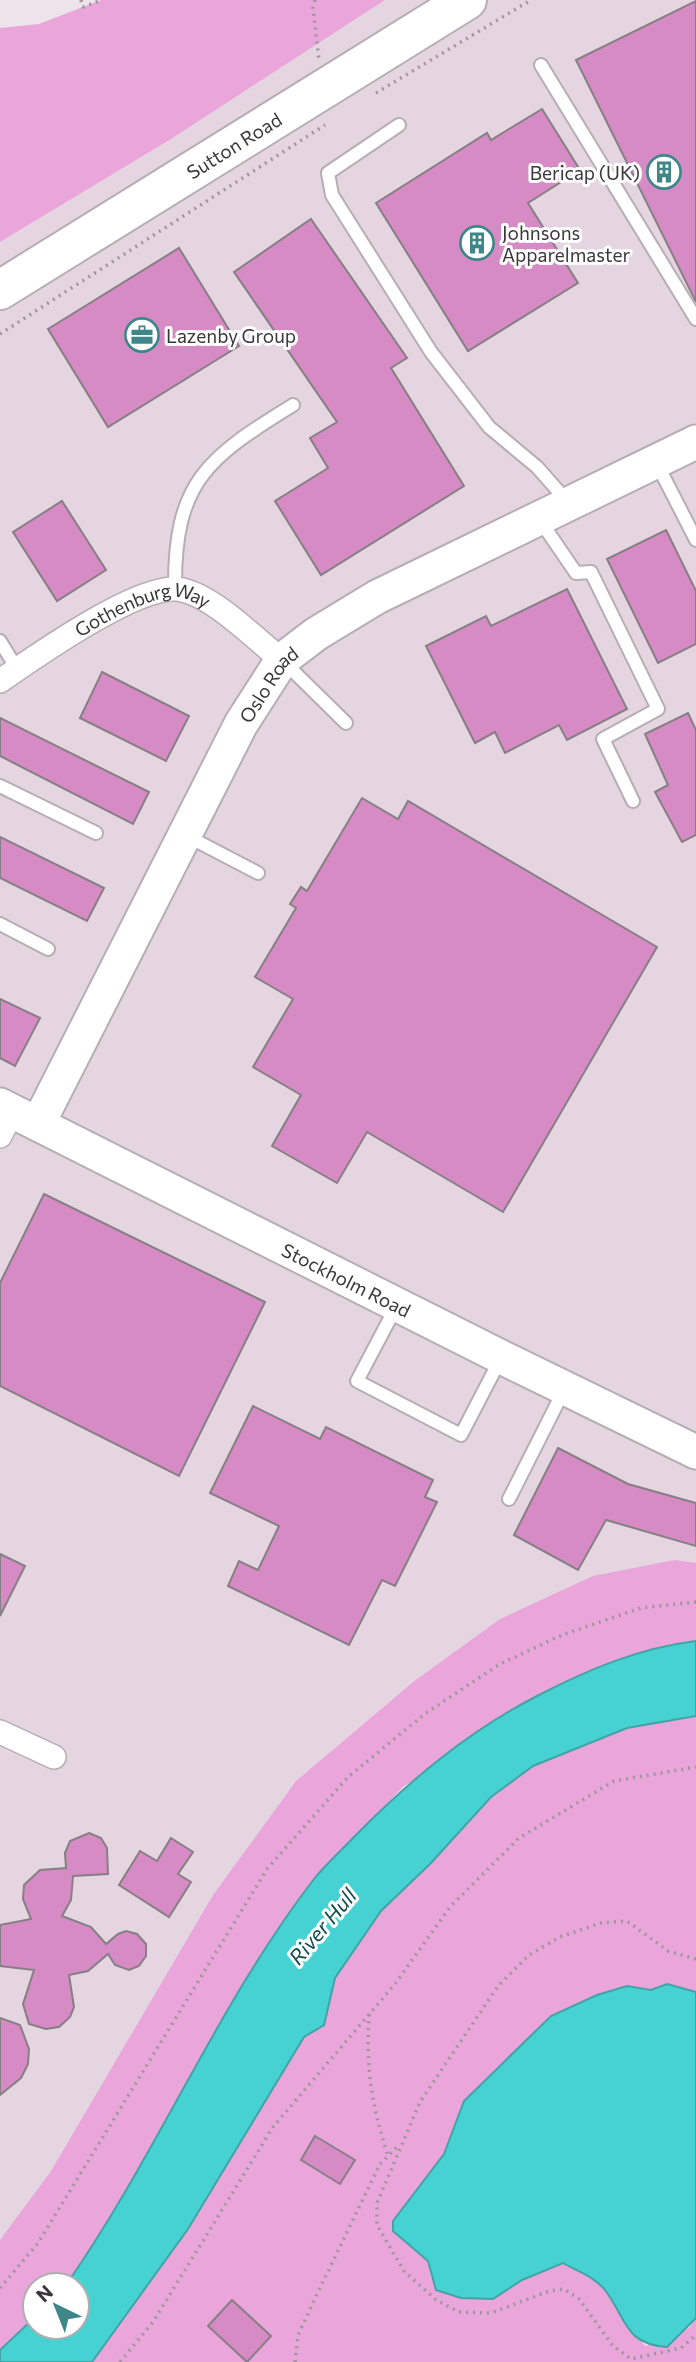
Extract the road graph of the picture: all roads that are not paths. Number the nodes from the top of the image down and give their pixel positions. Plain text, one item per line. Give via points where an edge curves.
1 (467, 0) edge
2 (541, 65) dead end
3 (399, 125) dead end
4 (0, 290) edge
5 (696, 319) edge
6 (293, 405) dead end
7 (696, 442) edge
8 (656, 461) junction
9 (570, 504) junction
10 (539, 519) junction
11 (696, 540) edge
12 (175, 589) junction
13 (0, 641) edge
14 (282, 660) junction
15 (9, 675) edge
16 (346, 723) dead end
17 (0, 786) edge
18 (633, 801) dead end
19 (96, 833) dead end
20 (187, 836) junction
21 (258, 873) dead end
22 (0, 924) edge
23 (48, 949) dead end
24 (13, 1119) edge
25 (397, 1304) junction
26 (501, 1357) junction
27 (565, 1389) junction
28 (696, 1452) edge
29 (509, 1499) dead end
30 (0, 1732) edge
31 (54, 1757) dead end

1 - 4 highway, Sutton Road
2 - 5 lane
3 - 9 lane via 328,173 332,195 448,374 489,427 537,467
6 - 12 lane via 236,440 195,485 178,526
7 - 8 street, Oslo Road
8 - 9 street, Oslo Road
8 - 11 lane
9 - 10 street, Oslo Road
10 - 14 street, Oslo Road via 377,597
10 - 18 lane via 576,573 591,572 658,709 603,739
12 - 14 street, Gothenburg Way via 205,600
12 - 15 street, Gothenburg Way via 134,598
13 - 15 lane
14 - 16 lane
14 - 20 street, Oslo Road via 241,724
17 - 19 lane
20 - 21 lane
20 - 24 street, Oslo Road
22 - 23 lane
24 - 25 street, Stockholm Road
25 - 26 street, Stockholm Road
25 - 26 lane via 357,1381 461,1435
26 - 27 street, Stockholm Road
27 - 28 street, Stockholm Road
27 - 29 lane
30 - 31 street

